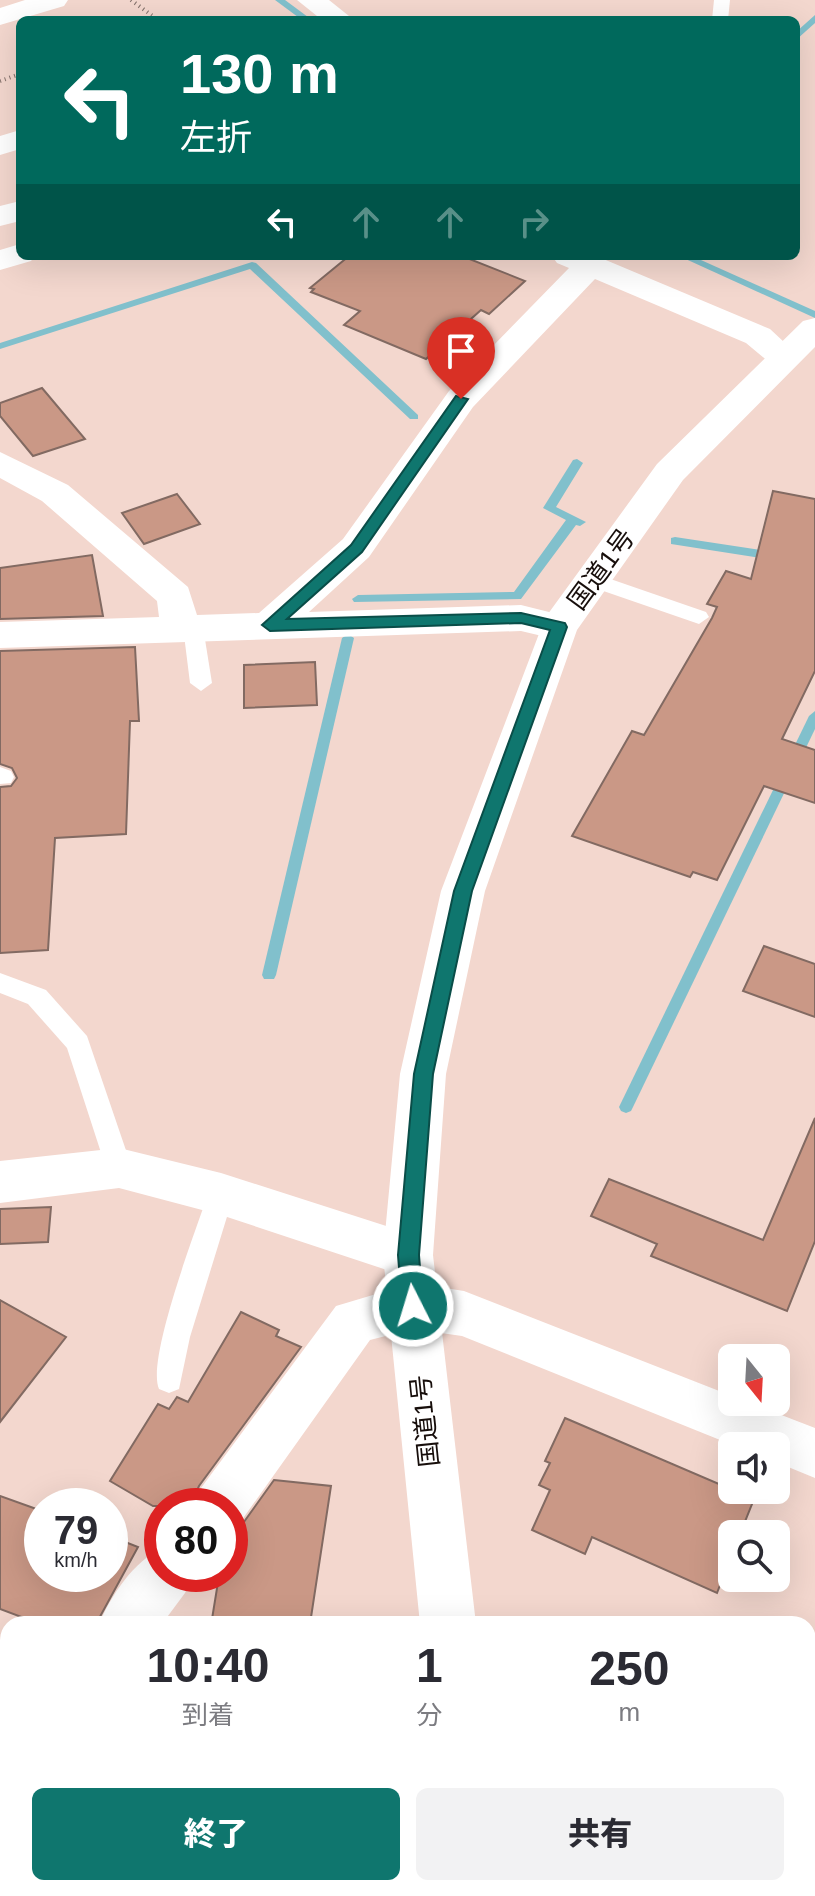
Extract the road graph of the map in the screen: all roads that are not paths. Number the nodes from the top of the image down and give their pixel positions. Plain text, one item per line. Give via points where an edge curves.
1 (54, 0) edge
2 (311, 0) edge
3 (334, 16) edge
4 (6, 18) edge
5 (579, 260) edge
6 (798, 342) edge
7 (0, 463) edge
8 (593, 580) junction
9 (699, 617) dead end
10 (270, 625) junction
11 (559, 627) junction
12 (186, 628) junction
13 (0, 635) edge
14 (201, 683) dead end
15 (0, 983) edge
16 (119, 1168) junction
17 (0, 1182) edge
18 (221, 1194) junction
19 (408, 1255) junction
20 (413, 1306) junction
21 (169, 1380) dead end
22 (813, 1447) edge
23 (233, 1488) edge
24 (152, 1592) edge
25 (133, 1616) edge
26 (447, 1616) edge

1 - 4 main road
2 - 3 main road
5 - 6 main road via 758,336
5 - 10 main road via 461,399 356,548
6 - 8 main road, 国道1号 via 670,472
7 - 12 main road via 55,493 175,596
8 - 9 lane
8 - 11 main road, 国道1号
10 - 11 main road via 521,618
10 - 12 main road
11 - 19 main road, 国道1号 via 463,891 423,1074
12 - 13 main road
12 - 14 lane
15 - 16 lane via 37,997 78,1043
16 - 17 main road
16 - 18 main road
18 - 19 main road
18 - 21 lane via 176,1337
19 - 20 main road, 国道1号
20 - 22 main road via 464,1314
20 - 23 main road via 354,1322
20 - 26 main road, 国道1号
24 - 25 main road

